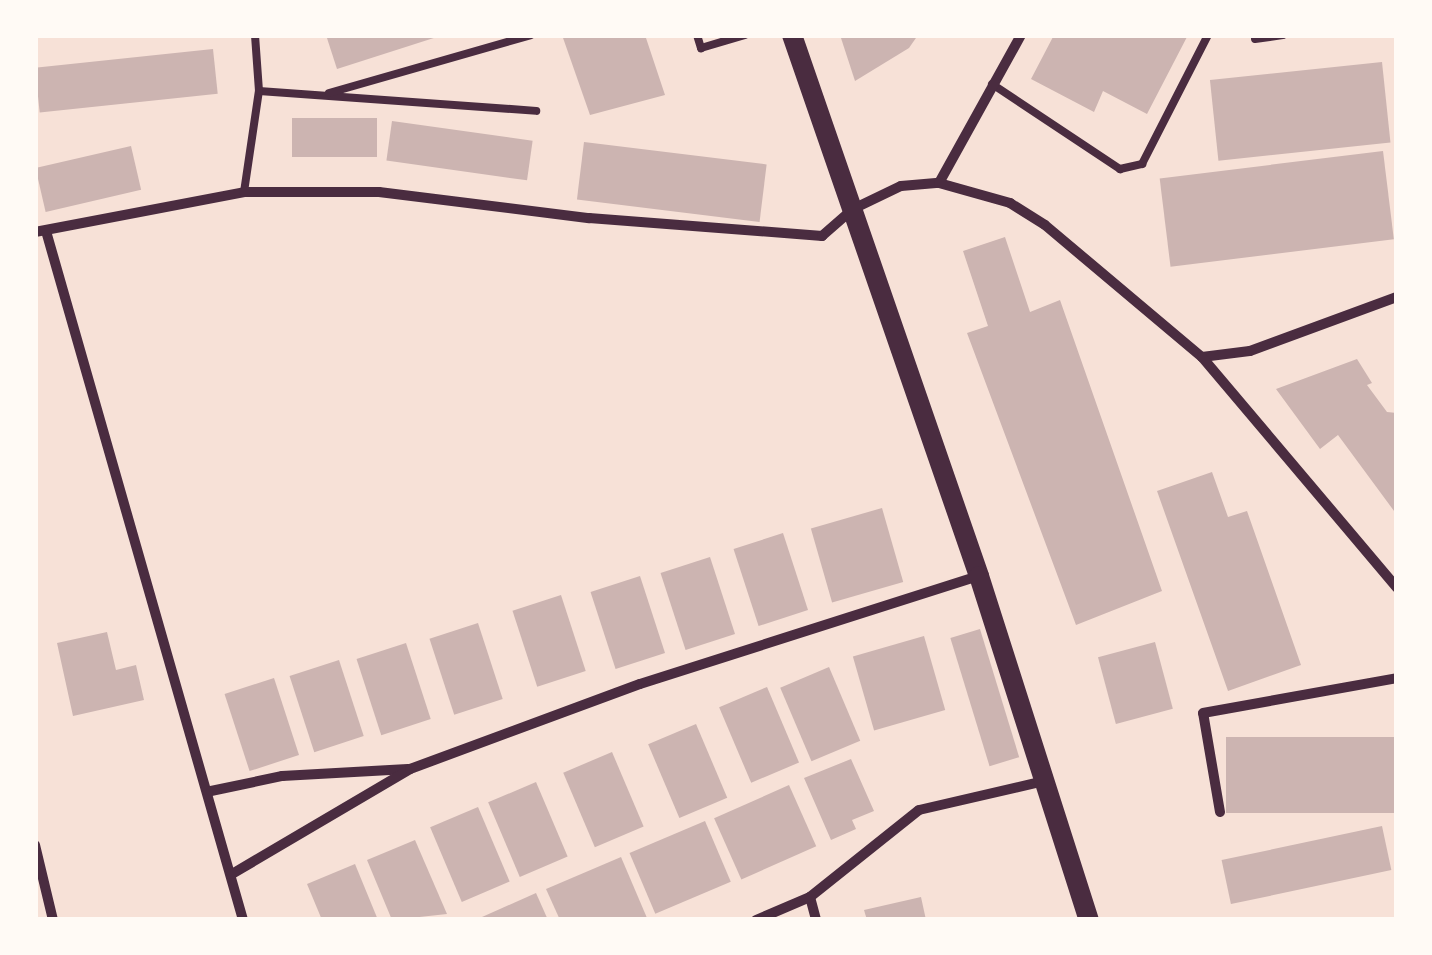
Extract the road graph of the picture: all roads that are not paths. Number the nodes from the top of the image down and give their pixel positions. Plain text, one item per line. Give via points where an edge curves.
1 (256, 35) edge
2 (531, 35) edge
3 (697, 35) edge
4 (745, 35) edge
5 (792, 35) edge
6 (1021, 35) edge
7 (1208, 35) edge
8 (1283, 35) edge
9 (1254, 40) dead end
10 (992, 84) junction
11 (258, 91) junction
12 (320, 96) junction
13 (536, 111) dead end
14 (939, 183) junction
15 (244, 192) junction
16 (853, 209) junction
17 (40, 231) edge
18 (1397, 298) edge
19 (1202, 357) junction
20 (979, 576) junction
21 (1397, 588) edge
22 (1397, 678) edge
23 (410, 768) junction
24 (1044, 781) junction
25 (210, 791) junction
26 (1220, 812) dead end
27 (35, 845) edge
28 (232, 874) junction
29 (810, 897) junction
30 (48, 905) junction
31 (35, 908) edge
32 (53, 920) edge
33 (243, 920) edge
34 (756, 920) edge
35 (816, 920) edge
36 (1089, 920) edge

1 - 11 lane
2 - 12 lane
3 - 4 lane via 701,48
5 - 16 main road
6 - 10 street
7 - 10 lane via 1142,164 1120,169
8 - 9 lane
10 - 14 street
11 - 12 lane
11 - 15 lane
12 - 13 lane
14 - 16 street via 901,186
14 - 19 street via 1010,202 1045,225
15 - 16 street via 379,192 589,218 822,236
15 - 17 street
16 - 20 main road
17 - 25 street
18 - 19 street via 1250,351
19 - 21 street
20 - 23 street via 640,684
20 - 24 main road
22 - 26 street via 1203,713
23 - 25 street via 282,776
23 - 28 street
24 - 29 street via 919,810
24 - 36 main road
25 - 28 street
27 - 30 street
28 - 33 street
29 - 34 street
29 - 35 street
30 - 31 street
30 - 32 street

